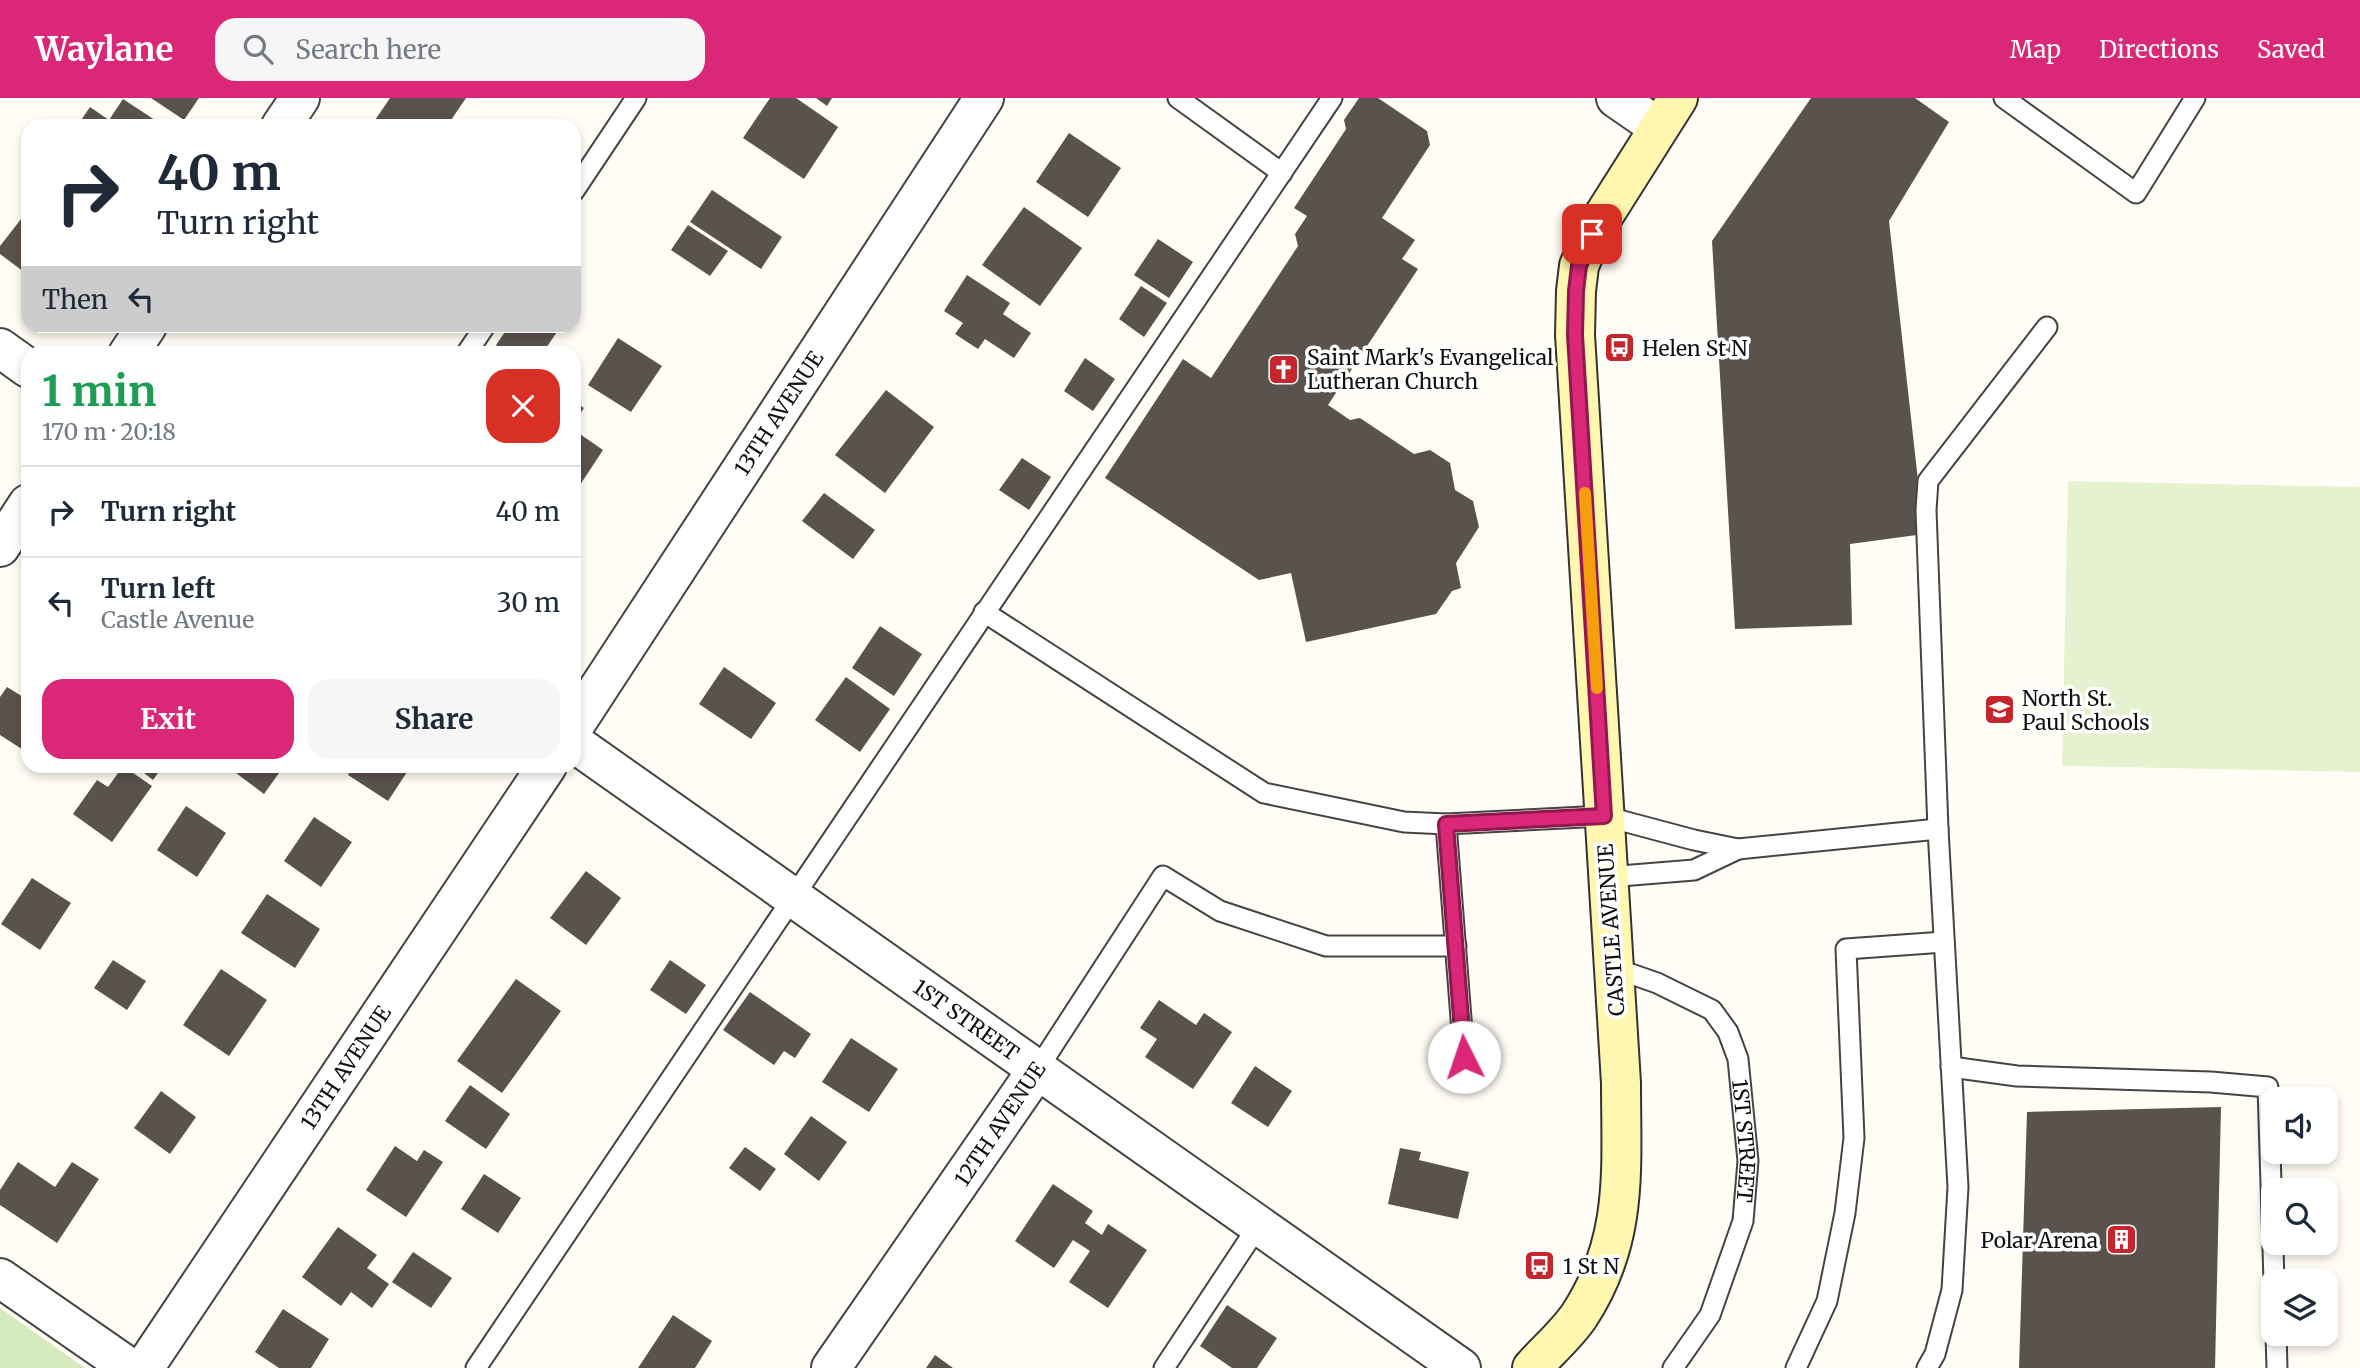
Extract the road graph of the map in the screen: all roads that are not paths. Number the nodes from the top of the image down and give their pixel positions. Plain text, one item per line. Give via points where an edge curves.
1 (300, 98) edge
2 (636, 98) edge
3 (984, 98) edge
4 (1178, 98) edge
5 (1332, 98) edge
6 (1616, 98) edge
7 (2004, 98) edge
8 (2195, 98) edge
9 (1668, 112) edge
10 (286, 119) edge
11 (1282, 173) junction
12 (581, 180) edge
13 (2047, 327) dead end
14 (0, 348) edge
15 (21, 363) edge
16 (21, 515) edge
17 (0, 547) edge
18 (985, 612) junction
19 (581, 715) edge
20 (581, 748) edge
21 (542, 773) edge
22 (1604, 816) junction
23 (1446, 824) junction
24 (1938, 830) junction
25 (1738, 849) junction
26 (1608, 877) junction
27 (792, 897) junction
28 (1944, 942) junction
29 (1456, 946) junction
30 (1614, 968) junction
31 (1464, 1057) dead end
32 (1951, 1067) junction
33 (1037, 1070) junction
34 (1258, 1226) junction
35 (2274, 1269) edge
36 (0, 1278) edge
37 (2276, 1346) edge
38 (130, 1368) edge
39 (144, 1368) edge
40 (476, 1368) edge
41 (831, 1368) edge
42 (1164, 1368) edge
43 (1461, 1368) edge
44 (1532, 1368) edge
45 (1673, 1368) edge
46 (1796, 1368) edge
47 (1927, 1368) edge
48 (2277, 1368) edge

1 - 10 street
2 - 12 lane
3 - 19 street, 13TH AVENUE
4 - 11 lane
5 - 11 lane
6 - 9 street
7 - 8 lane via 2136,193
9 - 22 street, CASTLE AVENUE via 1592,234 1579,266 1576,291
11 - 18 lane
13 - 24 lane via 1928,481
14 - 15 street
16 - 17 street
18 - 23 lane via 1264,793 1404,822
18 - 27 lane
20 - 27 street, 1ST STREET
21 - 39 street, 13TH AVENUE
22 - 23 lane
22 - 25 lane
22 - 26 street, CASTLE AVENUE
23 - 29 lane
24 - 25 lane
24 - 28 lane
25 - 26 lane via 1694,870
26 - 30 street, CASTLE AVENUE
27 - 33 street, 1ST STREET
27 - 40 lane
28 - 32 lane
28 - 46 lane via 1846,949 1854,1138 1827,1301
29 - 31 lane
29 - 33 lane, 12TH AVENUE via 1326,946 1220,911 1163,876
30 - 44 street, CASTLE AVENUE via 1622,1195 1614,1240 1577,1318
30 - 45 lane, 1ST STREET via 1712,1010 1728,1032 1738,1059 1748,1161 1743,1221 1710,1315
32 - 35 lane via 2017,1076 2268,1087
32 - 47 lane via 1958,1187 1952,1290
33 - 34 street, 1ST STREET
33 - 41 street, 12TH AVENUE
34 - 42 lane
34 - 43 street, 1ST STREET
36 - 38 street
37 - 48 lane

